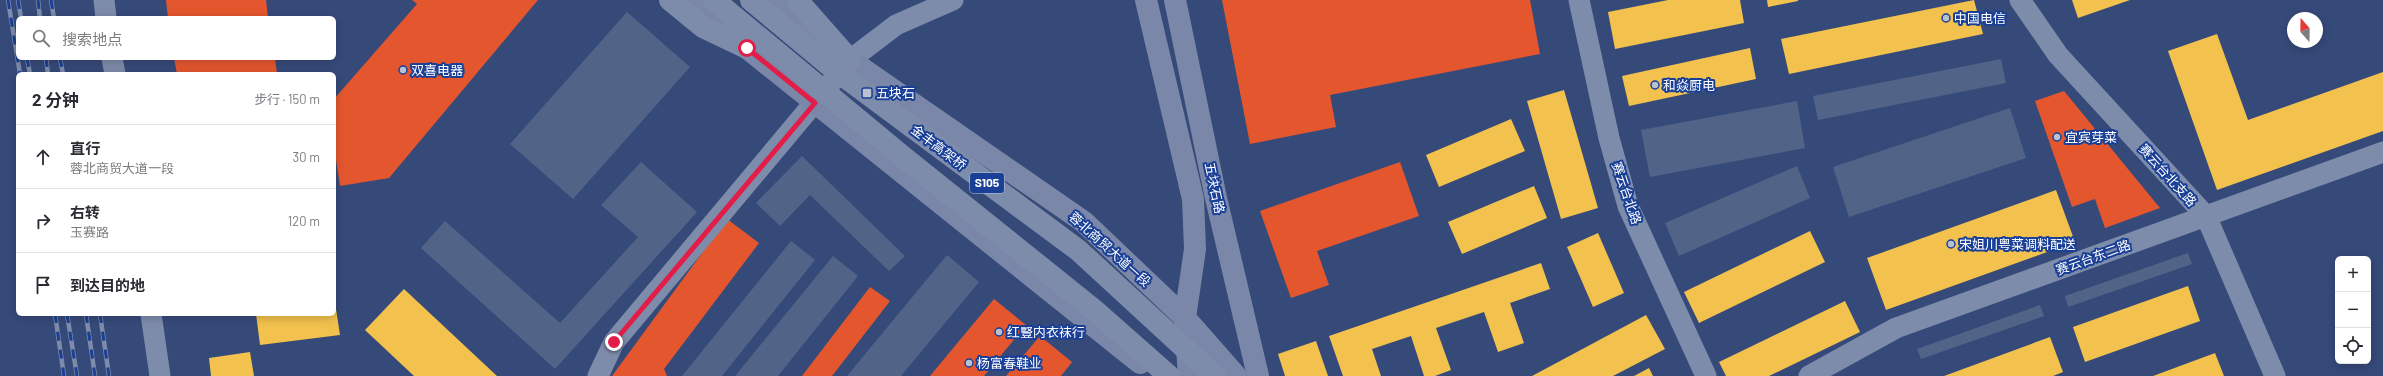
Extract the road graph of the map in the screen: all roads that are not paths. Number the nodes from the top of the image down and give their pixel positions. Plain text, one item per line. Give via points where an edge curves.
1 (104, 0) edge
2 (670, 0) edge
3 (691, 0) edge
4 (714, 0) edge
5 (751, 0) edge
6 (772, 0) edge
7 (797, 0) edge
8 (952, 0) edge
9 (1146, 0) edge
10 (1175, 0) edge
11 (1579, 0) edge
12 (2020, 0) edge
13 (106, 16) edge
14 (747, 48) junction
15 (112, 60) edge
16 (850, 60) junction
17 (115, 72) edge
18 (815, 103) junction
19 (2383, 152) edge
20 (2206, 216) junction
21 (151, 316) edge
22 (1185, 318) junction
23 (160, 376) edge
24 (598, 376) edge
25 (1156, 376) edge
26 (1169, 376) edge
27 (1189, 376) edge
28 (1215, 376) edge
29 (1236, 376) edge
30 (1258, 376) edge
31 (1706, 376) edge
32 (1809, 376) edge
33 (2275, 376) edge

1 - 13 street
2 - 14 highway via 702,26
3 - 14 main road
4 - 26 highway, S105 via 902,156 1093,308
5 - 28 highway, 金丰高架桥 / S105 via 834,69 1078,250
6 - 16 main road, 蓉北商贸大道一段
7 - 16 highway
8 - 16 street via 896,25
9 - 22 main road, 五块石路 via 1193,199 1195,249
10 - 30 main road, 五块石路 via 1216,198
11 - 31 street, 赛云台北路 via 1609,138 1628,206
12 - 20 street, 赛云台北支路 via 2058,55
14 - 18 main road
15 - 17 street
16 - 18 street
16 - 22 main road, 蓉北商贸大道一段 via 1084,222
18 - 24 street via 614,342
18 - 25 main road
19 - 20 street, 赛云台东二路
20 - 32 street, 赛云台东二路 via 1896,328
20 - 33 street, 赛云台北支路
21 - 23 street
22 - 27 main road, 五块石路
22 - 29 main road, 蓉北商贸大道一段

